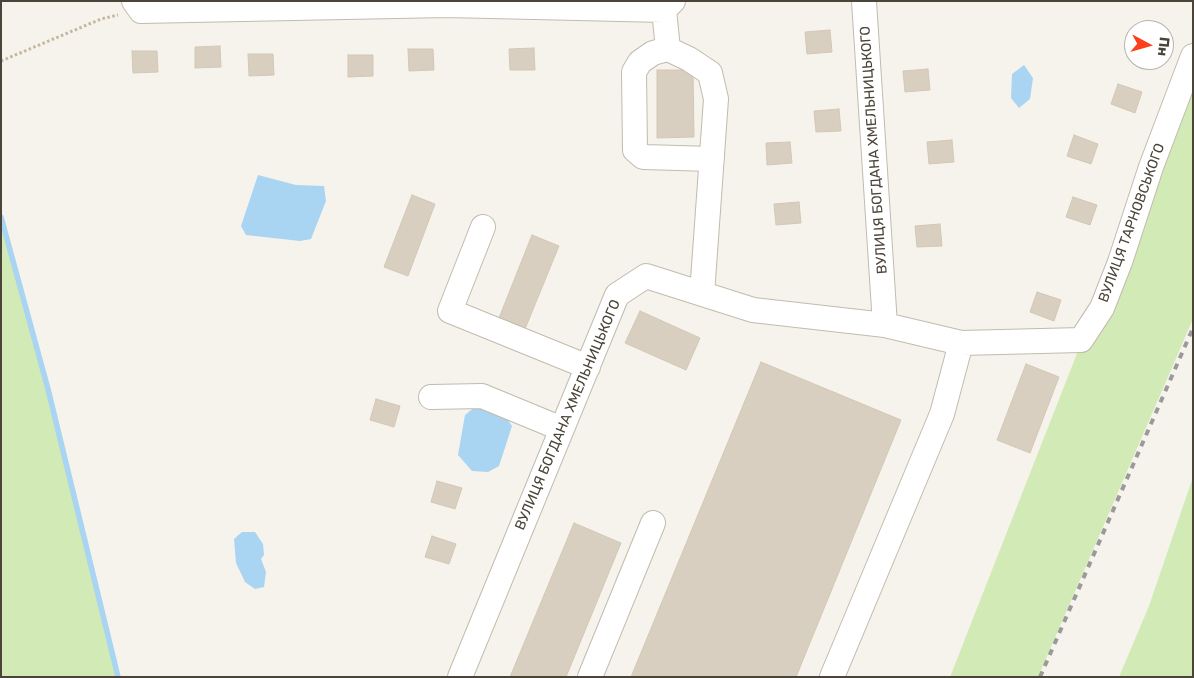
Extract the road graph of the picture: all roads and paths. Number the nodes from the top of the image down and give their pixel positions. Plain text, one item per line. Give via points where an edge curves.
1 (864, 1) edge
2 (447, 3) edge
3 (138, 6) edge
4 (669, 6) edge
5 (668, 49) junction
6 (1193, 56) edge
7 (1, 61) edge
8 (712, 159) junction
9 (483, 227) dead end
10 (702, 294) junction
11 (885, 325) junction
12 (961, 344) junction
13 (588, 366) junction
14 (431, 397) dead end
15 (562, 429) junction
16 (653, 523) dead end
17 (460, 677) edge
18 (590, 677) edge
19 (832, 677) edge

1 - 11 street, ВУЛИЦЯ БОГДАНА ХМЕЛЬНИЦЬКОГО
2 - 3 street
2 - 4 street
3 - 7 path
4 - 5 street
5 - 8 street via 710,72 716,98
5 - 8 street via 640,62 634,72 635,150 643,156
6 - 12 street, ВУЛИЦЯ ТАРНОВСЬКОГО via 1102,308 1081,340
8 - 10 street
9 - 13 street via 450,311
10 - 11 street, ВУЛИЦЯ БОГДАНА ХМЕЛЬНИЦЬКОГО via 753,310
10 - 13 street, ВУЛИЦЯ БОГДАНА ХМЕЛЬНИЦЬКОГО via 646,276 617,295
11 - 12 street, ВУЛИЦЯ ТАРНОВСЬКОГО
12 - 19 street via 942,414
13 - 15 street, ВУЛИЦЯ БОГДАНА ХМЕЛЬНИЦЬКОГО
14 - 15 street via 482,396
15 - 17 street, ВУЛИЦЯ БОГДАНА ХМЕЛЬНИЦЬКОГО
16 - 18 street

